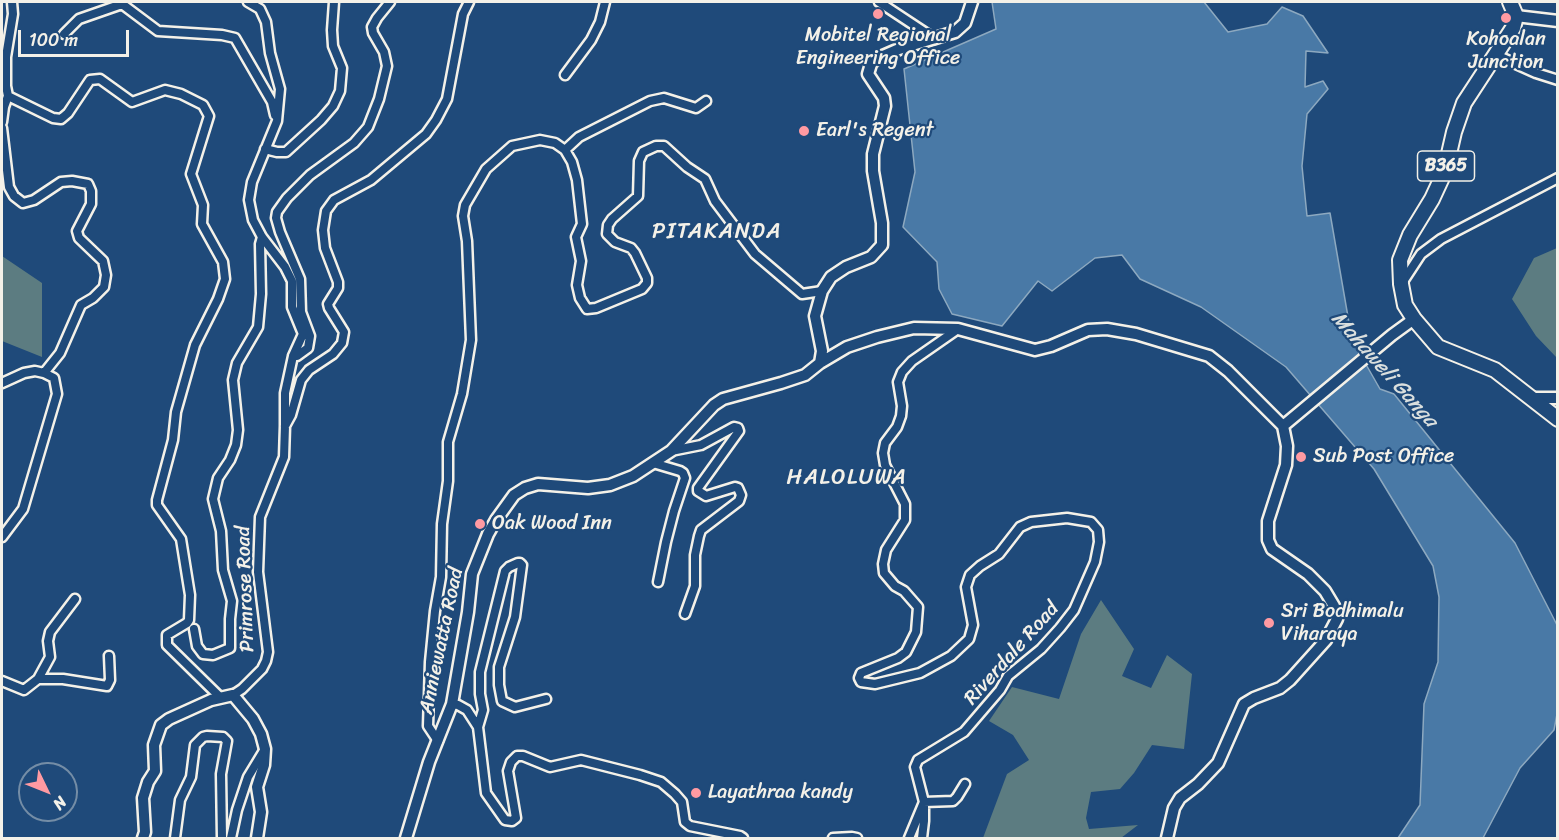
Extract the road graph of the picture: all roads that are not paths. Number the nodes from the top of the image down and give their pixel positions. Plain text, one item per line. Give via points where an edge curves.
1 (12, 2) edge
2 (248, 2) edge
3 (334, 2) edge
4 (390, 2) edge
5 (469, 2) edge
6 (605, 2) edge
7 (879, 2) edge
8 (972, 2) edge
9 (1510, 2) edge
10 (1516, 16) junction
11 (1557, 21) edge
12 (64, 34) dead end
13 (935, 39) junction
14 (1496, 55) junction
15 (565, 75) dead end
16 (1557, 80) edge
17 (9, 96) junction
18 (706, 101) dead end
19 (277, 121) junction
20 (2, 122) edge
21 (2, 128) edge
22 (266, 149) junction
23 (565, 150) junction
24 (1557, 178) edge
25 (262, 237) junction
26 (1401, 284) junction
27 (822, 291) junction
28 (1414, 320) junction
29 (958, 329) junction
30 (293, 356) junction
31 (820, 363) junction
32 (44, 373) junction
33 (2, 382) edge
34 (1530, 398) junction
35 (1557, 398) edge
36 (1557, 419) edge
37 (285, 426) junction
38 (1283, 426) junction
39 (671, 451) junction
40 (653, 463) junction
41 (2, 537) edge
42 (658, 582) dead end
43 (75, 599) dead end
44 (685, 614) dead end
45 (194, 629) dead end
46 (109, 656) dead end
47 (38, 679) junction
48 (2, 681) edge
49 (233, 695) junction
50 (221, 698) junction
51 (546, 699) dead end
52 (452, 704) junction
53 (478, 727) junction
54 (438, 741) junction
55 (265, 749) junction
56 (965, 784) dead end
57 (924, 802) junction
58 (143, 838) edge
59 (175, 838) edge
60 (222, 838) edge
61 (231, 838) edge
62 (257, 838) edge
63 (406, 838) edge
64 (743, 838) edge
65 (833, 838) edge
66 (856, 838) edge
67 (909, 838) edge
68 (922, 838) edge
69 (1167, 838) edge

1 - 17 street via 6,57
2 - 19 street, Primrose Road via 260,9 266,22 280,89
3 - 22 street via 333,46 342,68 340,91 321,120 286,152
4 - 30 street via 372,27 387,66 368,127 354,143 310,175 277,212 280,232 300,279 301,312 310,336 308,348
5 - 37 street via 463,14 447,99 436,120 426,134 371,180 334,200 326,211 325,248 338,282 328,304 344,332 342,343 301,380
6 - 15 street via 591,40
7 - 13 street
8 - 13 street via 965,23 955,32
9 - 10 main road
10 - 11 street
10 - 14 main road, B365
12 - 19 street via 79,20 122,4 158,32 235,38 272,102
13 - 27 street via 899,49 871,64 868,74 885,106 873,153 882,245 871,257 831,278
14 - 16 street
14 - 26 main road, B365 via 1464,103 1445,171 1400,260
17 - 20 street
17 - 50 street via 61,119 90,80 100,79 132,102 165,90 181,94 203,105 209,116 191,174 203,205 202,224 223,262 225,279 195,345 176,412 157,505 181,539 190,595 189,620 167,635 167,645
18 - 23 street via 696,108 663,98 650,101 579,137
19 - 22 street, Primrose Road
21 - 32 street via 9,187 23,203 61,182 88,184 91,204 77,231 79,238 103,261 106,275 104,287 81,305 60,353
22 - 25 street, Primrose Road via 249,200
23 - 27 street via 577,180 582,224 576,237 581,261 577,285 587,309 642,289 647,283 631,248 607,234 612,219 638,196 639,160 643,152 656,146 664,146 705,179 715,201 755,254 802,294
23 - 54 street via 540,140 512,147 486,169 465,205 471,340 462,394 448,442 441,577 429,673 428,726
24 - 26 street via 1441,239 1421,254
25 - 30 street, Primrose Road via 292,280 292,307 303,334
25 - 45 street via 258,327 237,363 233,380 236,445 218,478 213,500 221,531 223,570 232,601 230,648 213,655 203,654
26 - 28 main road, B365 via 1405,305
27 - 31 street via 815,316 822,351
28 - 34 main road, B365 via 1438,347 1495,370
28 - 38 street
29 - 31 street, Anniewatta Road via 914,328 847,347
29 - 38 street, Anniewatta Road via 1035,350 1088,330 1136,334 1209,356
29 - 57 street, Riverdale Road via 912,361 898,382 901,416 883,453 905,504 905,520 886,550 883,564 884,573 918,607 916,632 906,651 861,673 861,682 875,684 920,673 963,645 974,625 966,587 970,575 999,554 1020,527 1067,518 1091,522 1098,530 1099,542 1095,562 1074,610 1060,628 1008,676 964,732 918,760 915,767
30 - 37 street, Primrose Road via 285,393
31 - 39 street, Anniewatta Road via 805,375 723,399
32 - 33 street via 24,372
32 - 41 street via 54,378 57,394 23,509
34 - 35 street
34 - 36 main road, B365
37 - 49 street, Primrose Road via 284,457 260,517 258,572 266,660 262,669
38 - 69 street via 1286,465 1268,521 1268,540 1272,549 1325,591 1337,619 1326,640 1290,680 1244,704 1218,763 1174,808
39 - 40 street, Anniewatta Road
39 - 44 street via 701,446 734,427 739,431 698,488 706,496 735,487 740,498 701,530 695,555 695,586
40 - 42 street via 680,471 685,478
40 - 52 street, Anniewatta Road via 610,485 588,488 538,484 514,495 488,534 472,573
43 - 47 street via 50,632 50,657
46 - 47 street via 107,686
47 - 48 street via 24,690
49 - 50 street
49 - 55 street via 253,718
50 - 58 street via 160,725 154,745 155,771 142,798
51 - 53 street via 515,707 502,701 500,667 515,617 522,565 518,563 505,572 480,672 483,710
52 - 53 street via 466,711
52 - 54 street, Anniewatta Road
53 - 64 street via 486,793 505,820 516,818 508,771 517,756 550,767 581,760 661,782 682,802 685,822 690,826
54 - 63 street, Anniewatta Road
55 - 61 street via 248,777
55 - 62 street via 257,787 261,812
56 - 57 street via 952,801
57 - 67 street
57 - 68 street, Riverdale Road
59 - 60 street via 180,800 191,777 195,745 207,736 227,741 221,774
65 - 66 street

